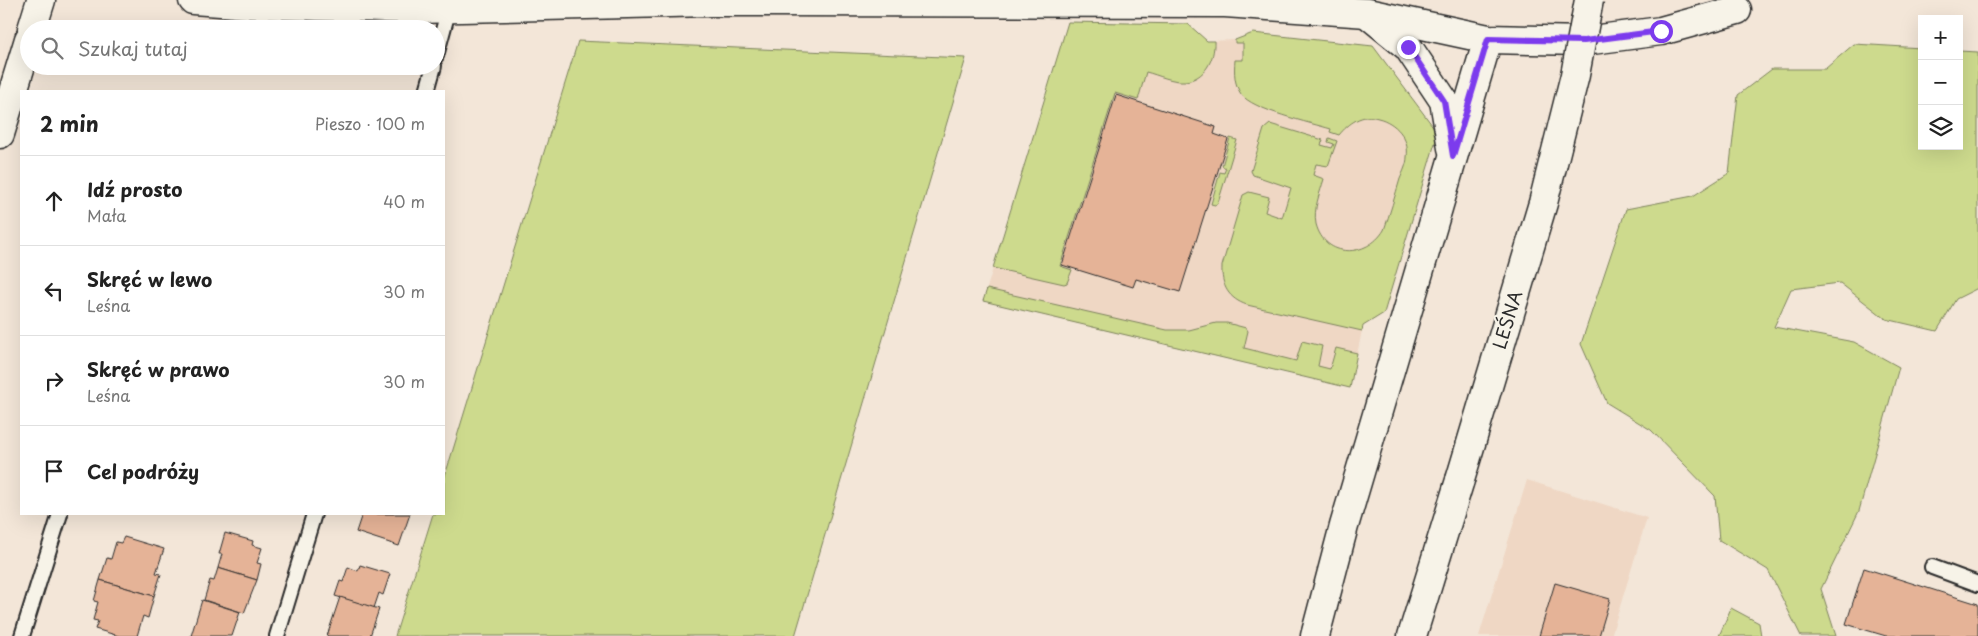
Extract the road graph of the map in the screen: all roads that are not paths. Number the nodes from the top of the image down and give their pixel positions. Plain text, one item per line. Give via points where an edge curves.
1 (41, 0) edge
2 (193, 0) edge
3 (1589, 0) edge
4 (449, 8) junction
5 (1737, 10) dead end
6 (1367, 13) junction
7 (35, 20) edge
8 (445, 23) edge
9 (1488, 39) junction
10 (20, 69) edge
11 (431, 75) edge
12 (427, 90) edge
13 (0, 134) edge
14 (1453, 156) junction
15 (60, 515) edge
16 (314, 515) edge
17 (1932, 567) dead end
18 (1978, 584) edge
19 (22, 636) edge
20 (277, 636) edge
21 (1315, 636) edge
22 (1412, 636) edge

1 - 7 street
2 - 4 street
3 - 22 street, LEŚNA, bridge via 1575,75 1543,203
4 - 6 street via 721,2 1030,1 1225,3
4 - 8 lane
5 - 9 street via 1661,31 1584,41
6 - 9 street
6 - 14 street via 1408,47 1444,101
9 - 14 street
10 - 13 street
11 - 12 lane
14 - 21 street via 1344,526
15 - 19 lane
16 - 20 lane
17 - 18 lane

